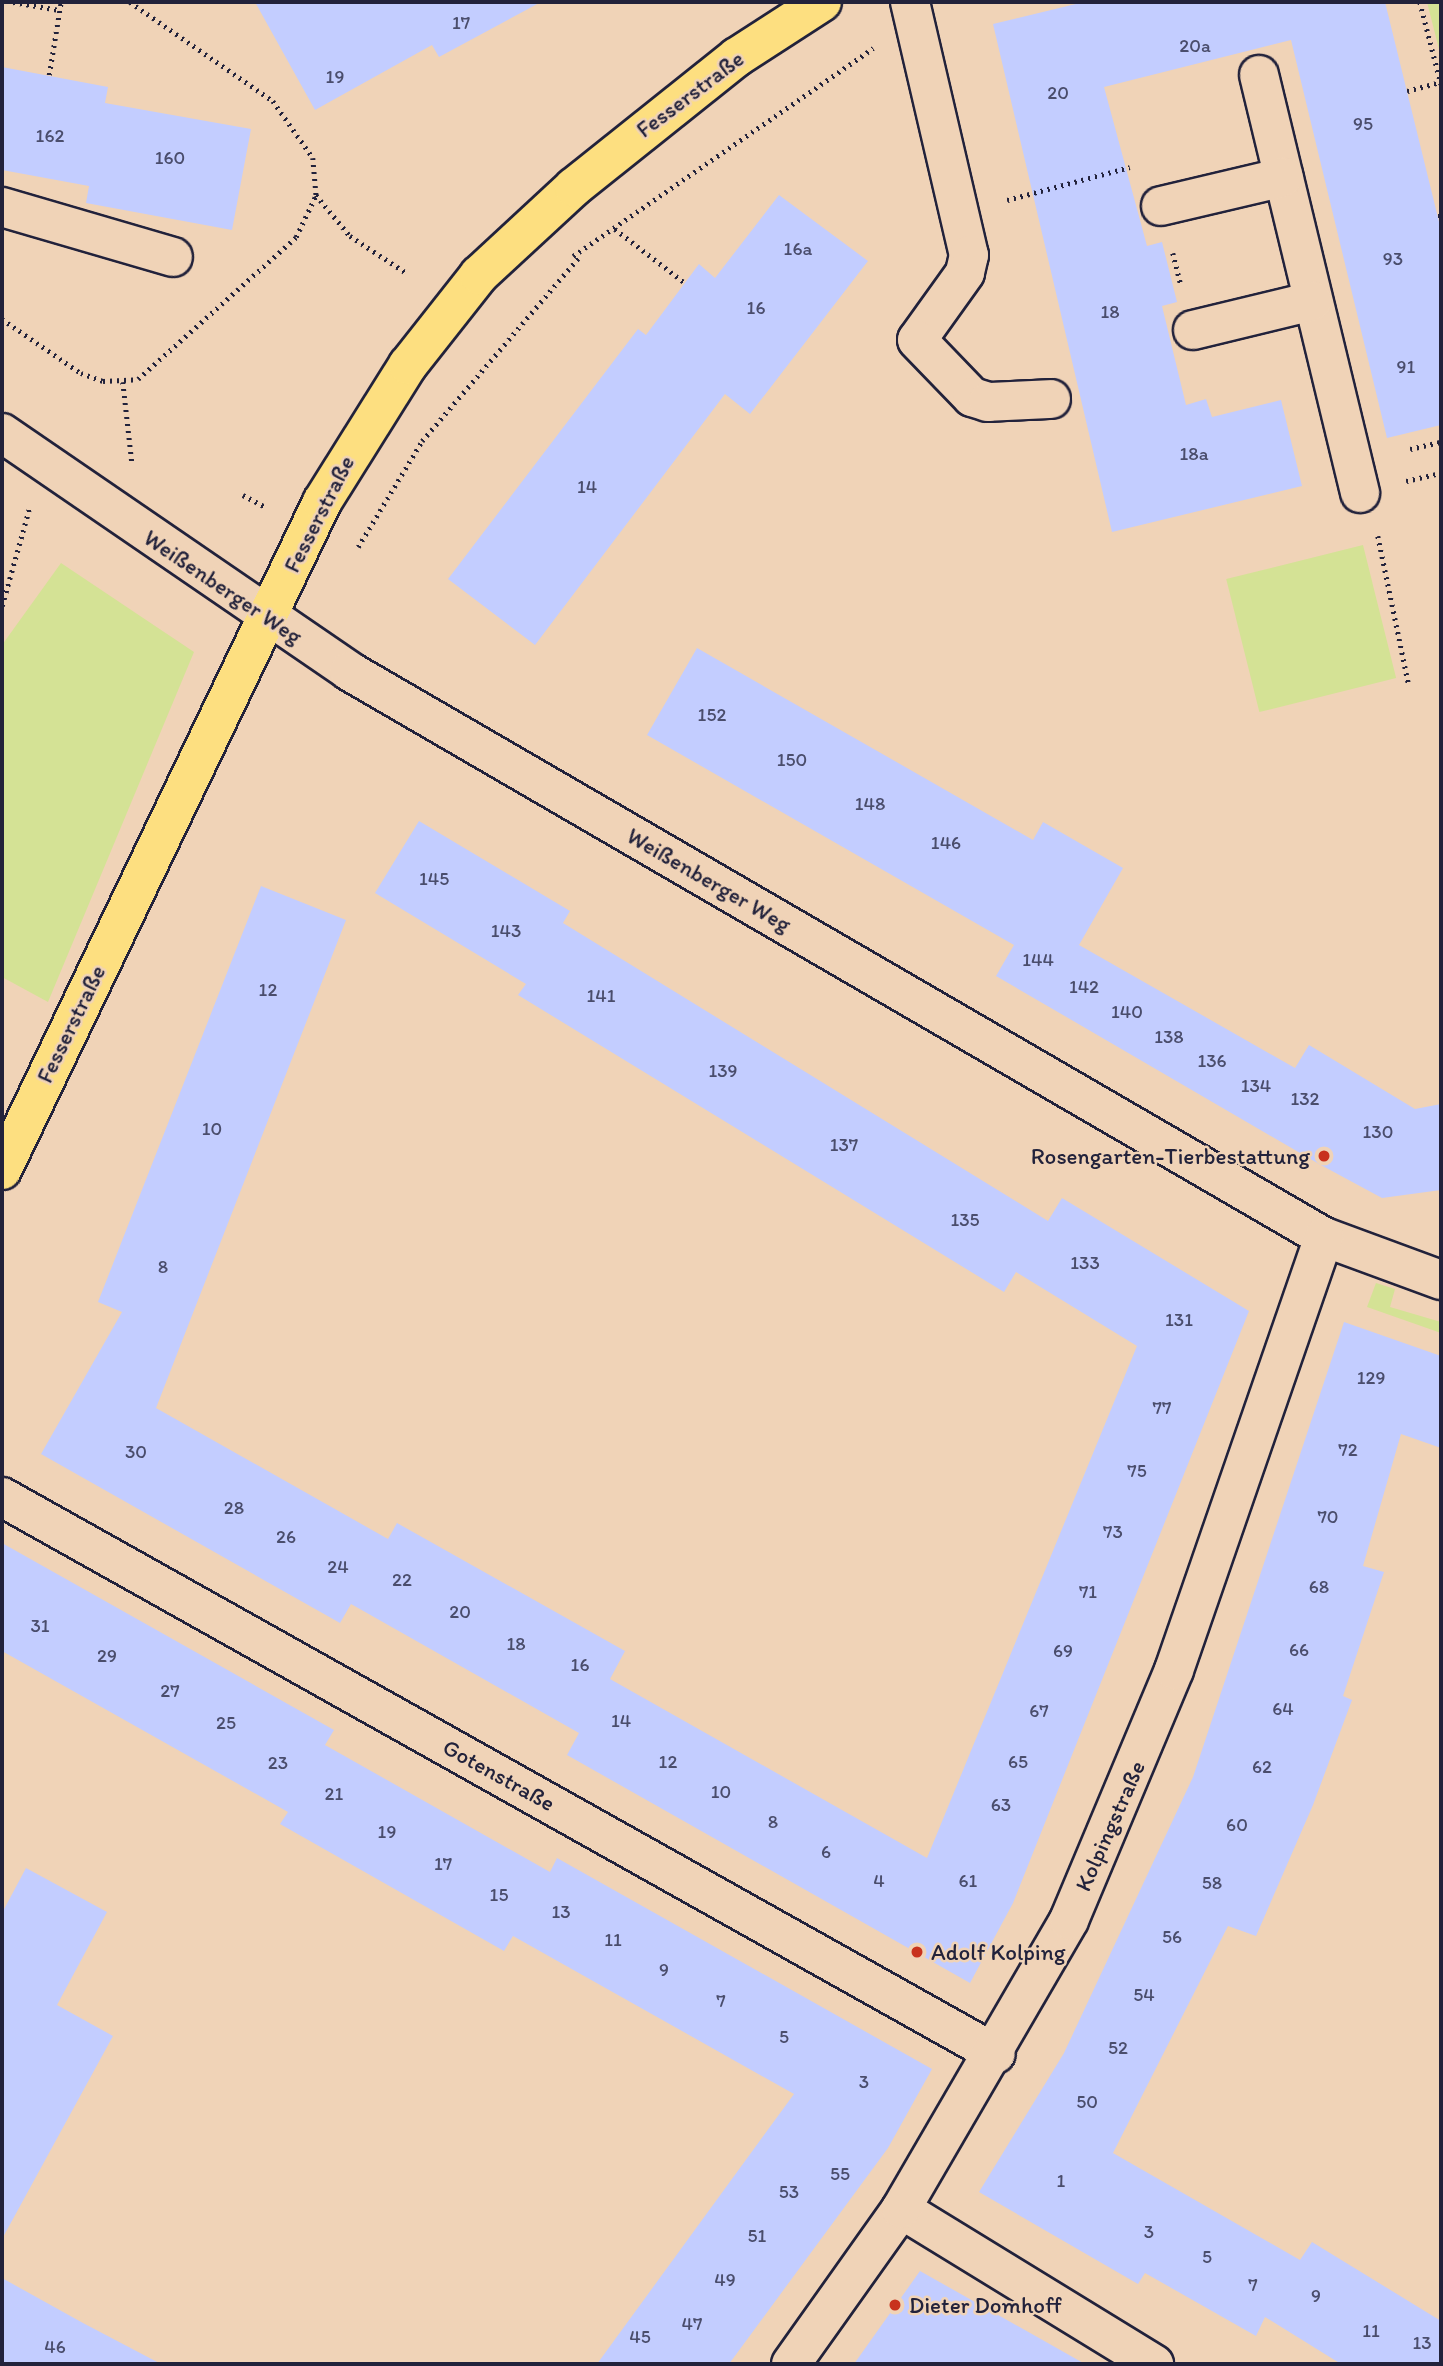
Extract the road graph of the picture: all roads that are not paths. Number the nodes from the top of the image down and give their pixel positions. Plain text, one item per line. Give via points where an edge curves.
1 (822, 2) edge
2 (912, 11) edge
3 (1259, 75) dead end
4 (1283, 177) junction
5 (1161, 206) road end
6 (2, 207) edge
7 (173, 257) dead end
8 (1313, 301) junction
9 (1193, 330) road end
10 (1051, 399) dead end
11 (2, 433) edge
12 (1364, 491) road end
13 (266, 617) junction
14 (2, 1170) edge
15 (1325, 1237) junction
16 (1441, 1280) edge
17 (2, 1497) edge
18 (996, 2054) junction
19 (901, 2209) junction
20 (791, 2364) edge
21 (1154, 2364) edge

1 - 13 main road, Fesserstraße via 652,122 479,275 350,453
2 - 10 street via 969,255 965,273 917,341 972,397 988,402
3 - 4 street
4 - 5 street
4 - 8 street
6 - 7 street
8 - 9 street
8 - 12 street
11 - 13 street, Weißenberger Weg
13 - 14 main road, Fesserstraße
13 - 15 street, Weißenberger Weg
15 - 16 street, Weißenberger Weg
15 - 18 street, Kolpingstraße via 1127,1791 1069,1920
17 - 18 street, Gotenstraße
18 - 19 street, Kolpingstraße
19 - 20 street, Kolpingstraße
19 - 21 street

